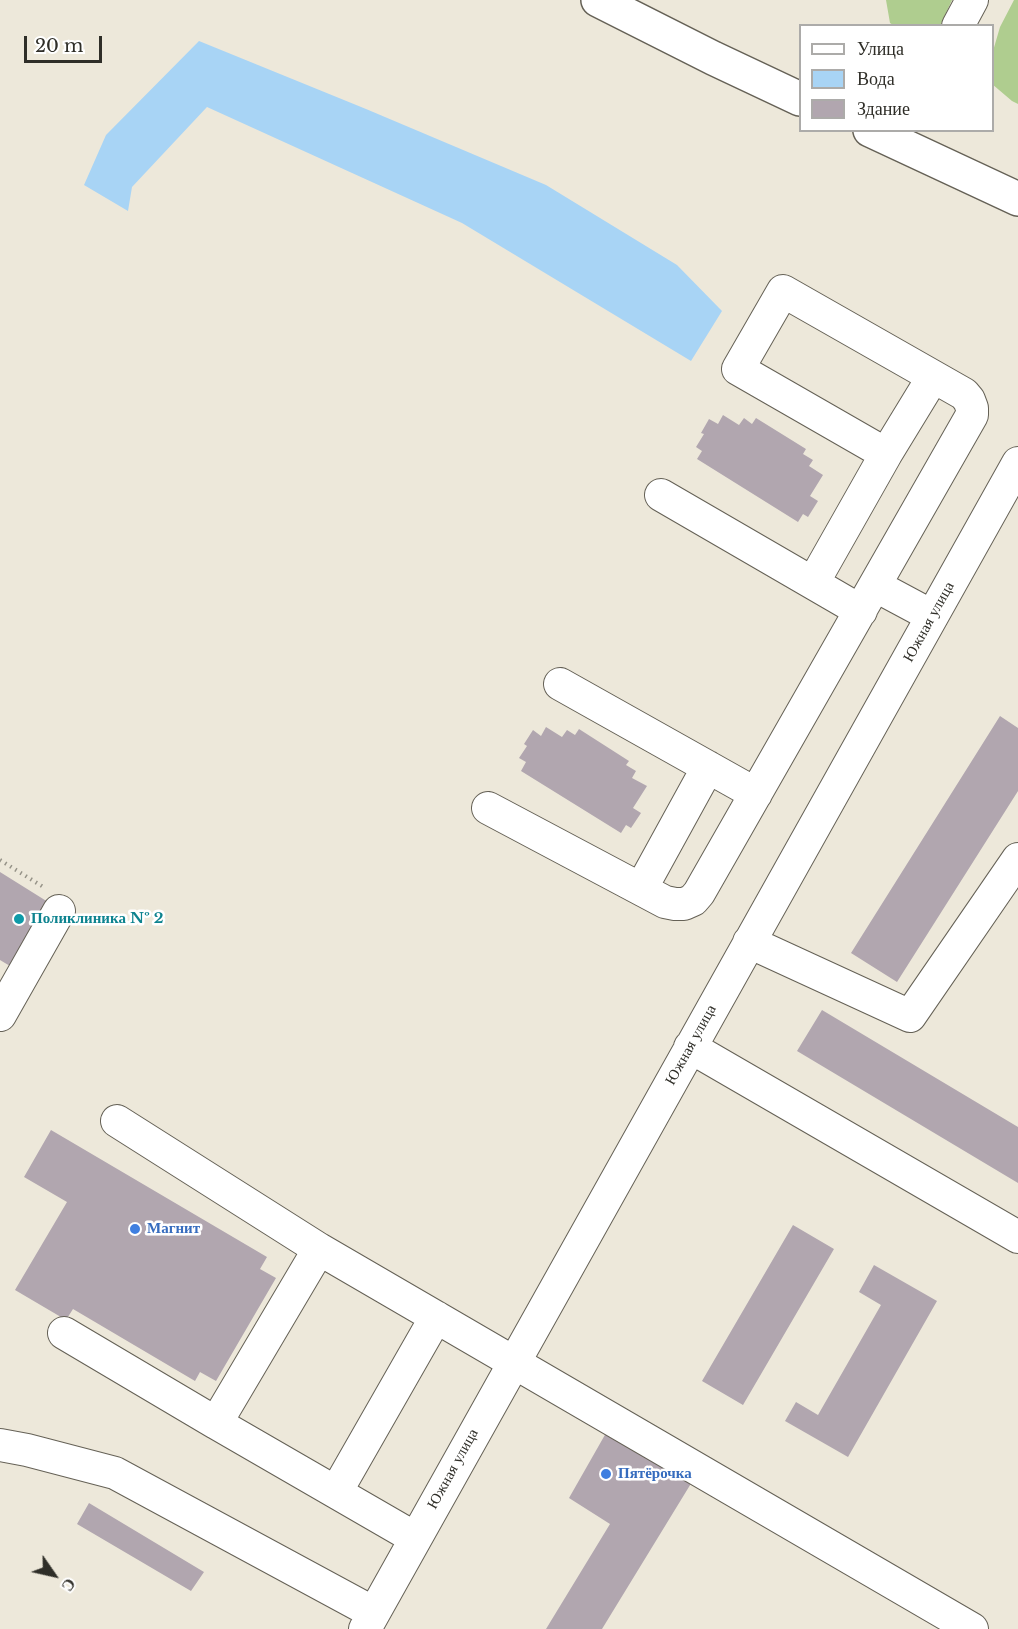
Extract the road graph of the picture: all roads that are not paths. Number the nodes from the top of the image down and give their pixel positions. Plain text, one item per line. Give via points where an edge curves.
1 (598, 0) edge
2 (972, 0) edge
3 (959, 24) edge
4 (799, 98) edge
5 (890, 135) edge
6 (1018, 199) edge
7 (933, 376) junction
8 (886, 454) junction
9 (1018, 463) edge
10 (661, 495) dead end
11 (813, 583) junction
12 (869, 598) junction
13 (932, 616) junction
14 (560, 684) dead end
15 (708, 767) junction
16 (756, 794) junction
17 (488, 808) dead end
18 (1018, 859) edge
19 (640, 889) junction
20 (59, 911) dead end
21 (749, 942) junction
22 (0, 1016) edge
23 (690, 1047) junction
24 (117, 1121) dead end
25 (1018, 1237) edge
26 (319, 1249) junction
27 (436, 1317) junction
28 (64, 1334) dead end
29 (513, 1363) junction
30 (216, 1423) junction
31 (0, 1445) edge
32 (336, 1492) junction
33 (416, 1538) junction
34 (370, 1621) edge
35 (972, 1629) edge

1 - 4 main road
2 - 3 street
5 - 6 main road
7 - 8 street
7 - 8 street via 783,291 738,369
7 - 12 street via 964,394 972,415
8 - 11 street
9 - 13 street, Южная улица
10 - 11 street
11 - 12 street
12 - 13 street
12 - 16 street
13 - 21 street, Южная улица
14 - 15 street
15 - 16 street
15 - 19 street
16 - 19 street via 693,900 684,904 665,902
17 - 19 street
18 - 21 street via 910,1016
20 - 22 street
21 - 23 street, Южная улица
23 - 25 street
23 - 29 street, Южная улица
24 - 26 street
26 - 27 street
26 - 30 street
27 - 29 street
27 - 32 street
28 - 30 street
29 - 33 street, Южная улица
29 - 35 street
30 - 32 street
31 - 34 street via 115,1473
32 - 33 street
33 - 34 street, Южная улица

